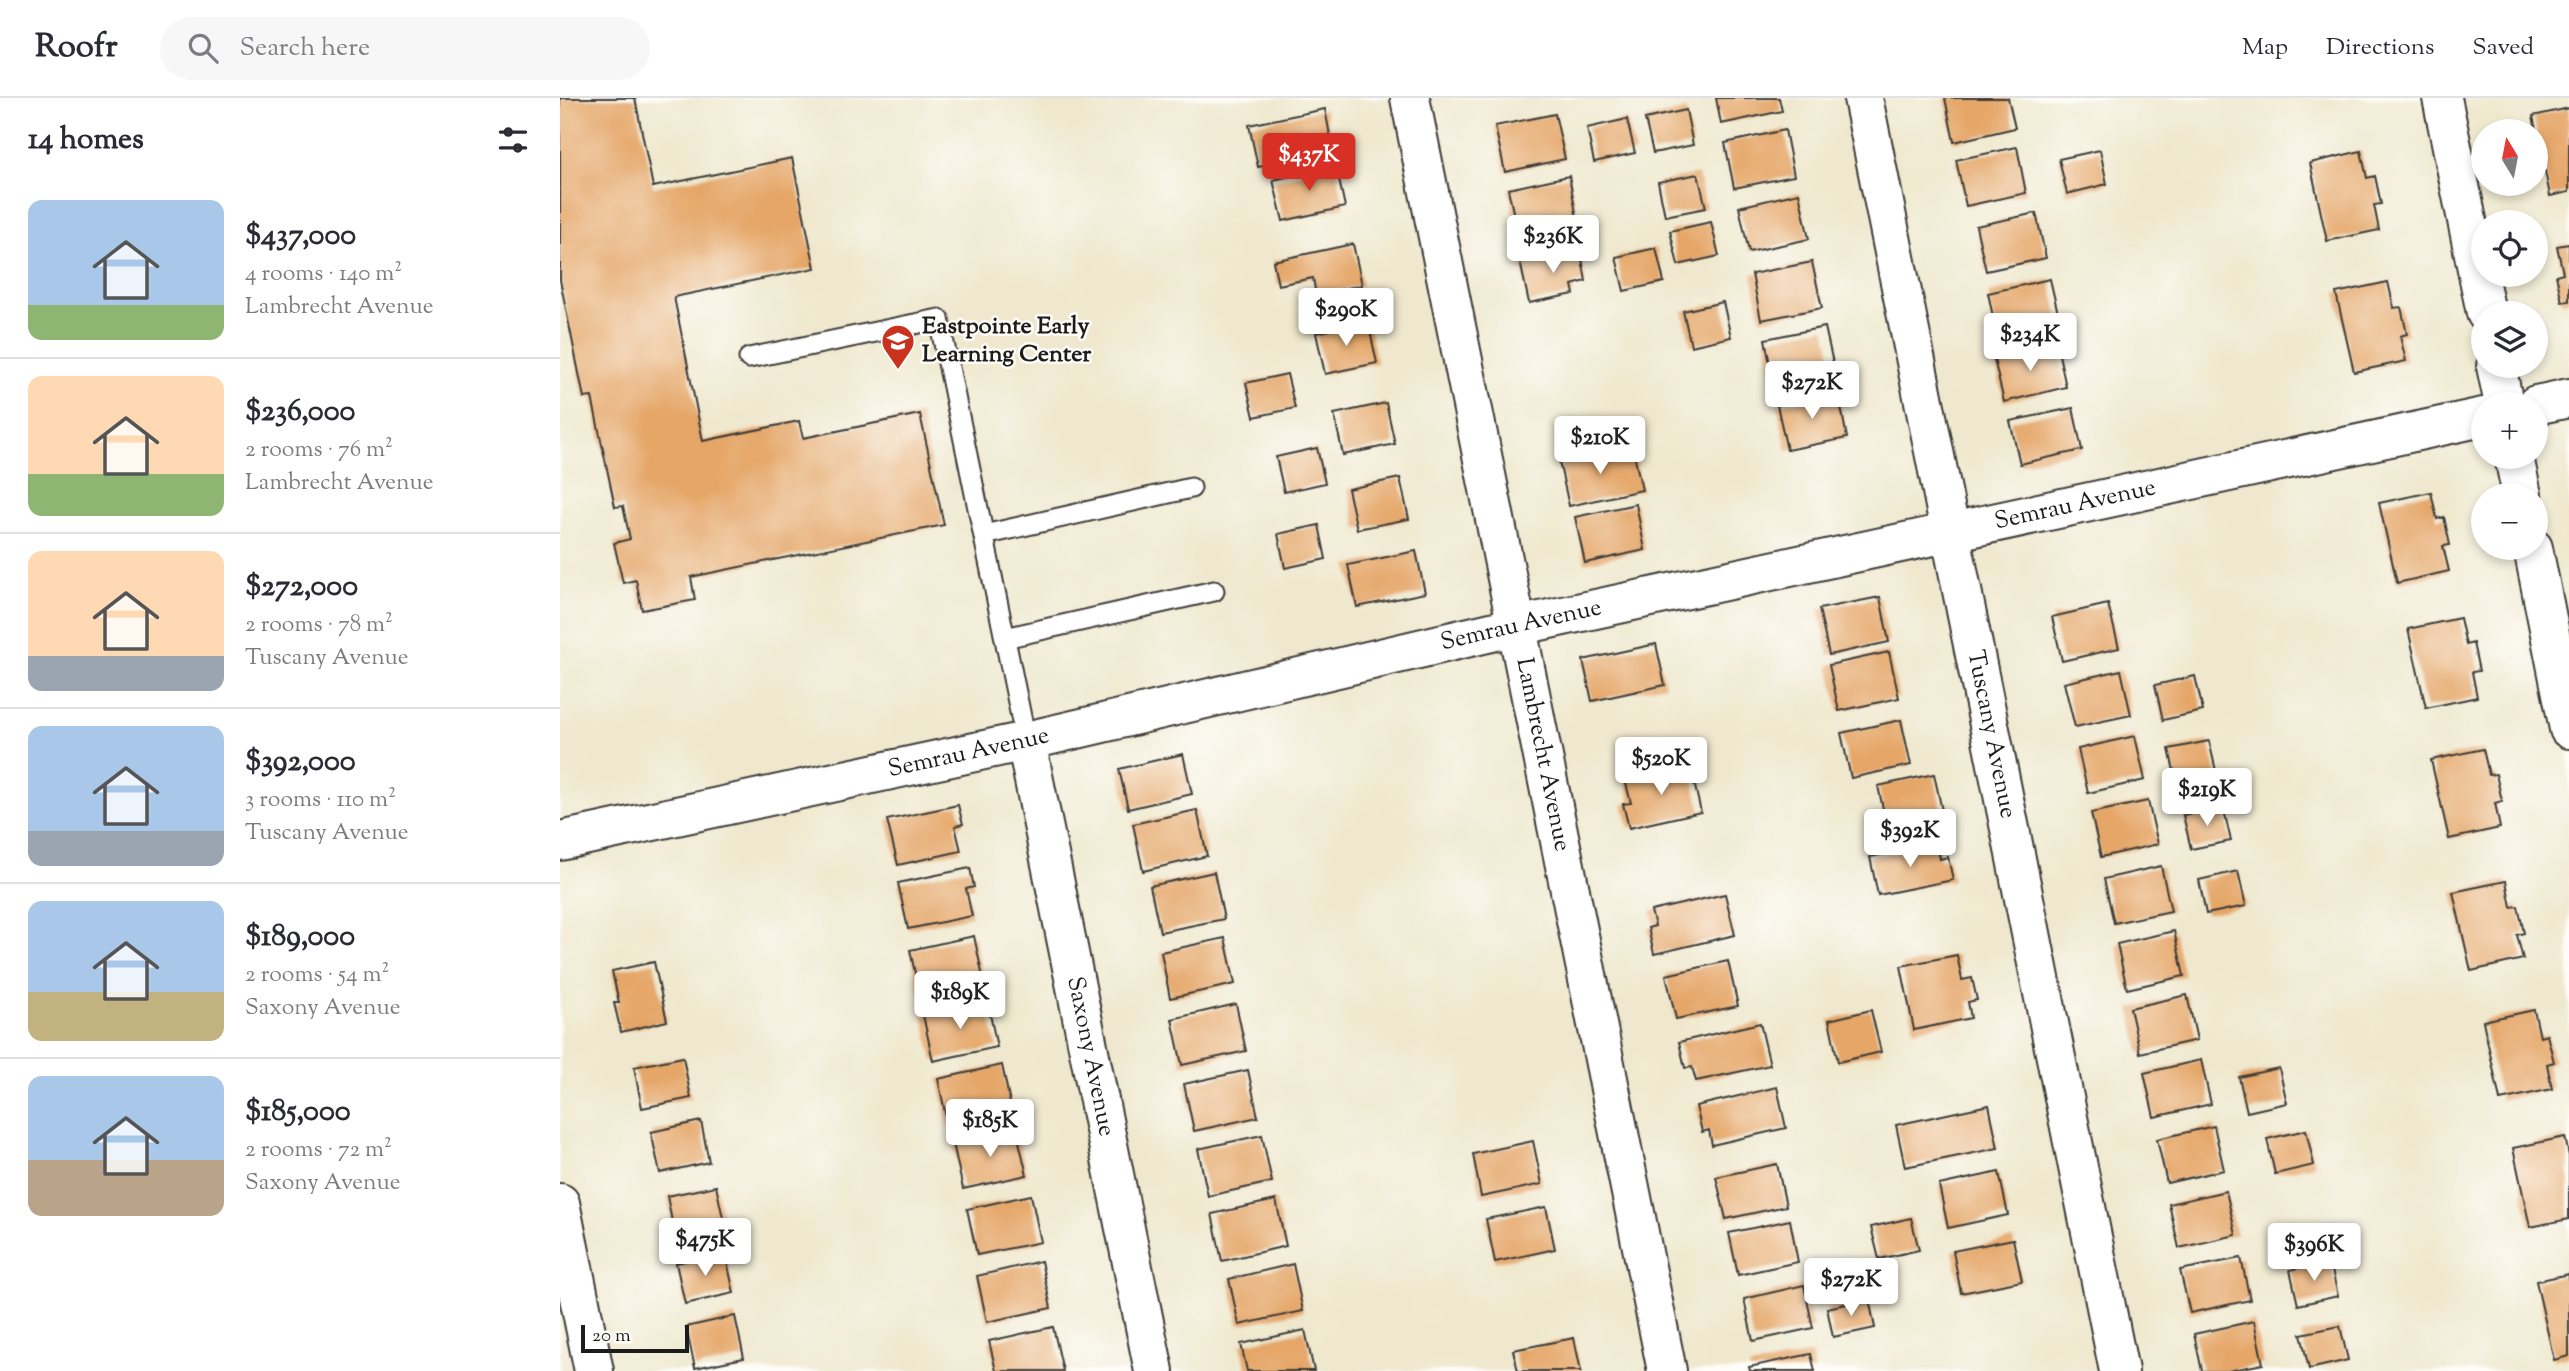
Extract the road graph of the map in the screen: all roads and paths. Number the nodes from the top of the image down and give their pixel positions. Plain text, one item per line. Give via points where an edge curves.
1 (1410, 98) edge
2 (1863, 98) edge
3 (2442, 98) edge
4 (2484, 301) edge
5 (749, 358) dead end
6 (2569, 398) edge
7 (2548, 402) edge
8 (2471, 420) edge
9 (1191, 488) dead end
10 (1950, 533) junction
11 (984, 535) junction
12 (2535, 560) edge
13 (1214, 591) dead end
14 (1517, 626) junction
15 (1005, 638) junction
16 (2569, 729) edge
17 (1026, 741) junction
18 (560, 841) edge
19 (560, 1203) edge
20 (594, 1371) edge
21 (1154, 1371) edge
22 (1667, 1371) edge
23 (2119, 1371) edge

1 - 14 street, Lambrecht Avenue
2 - 10 street, Tuscany Avenue
3 - 4 street
5 - 11 lane via 939,319
6 - 7 street
8 - 10 street, Semrau Avenue
9 - 11 lane
10 - 14 street, Semrau Avenue
10 - 23 street, Tuscany Avenue
11 - 15 lane
12 - 16 street
13 - 15 lane
14 - 17 street, Semrau Avenue
14 - 22 street, Lambrecht Avenue
15 - 17 lane
17 - 18 street, Semrau Avenue
17 - 21 street, Saxony Avenue
19 - 20 street

